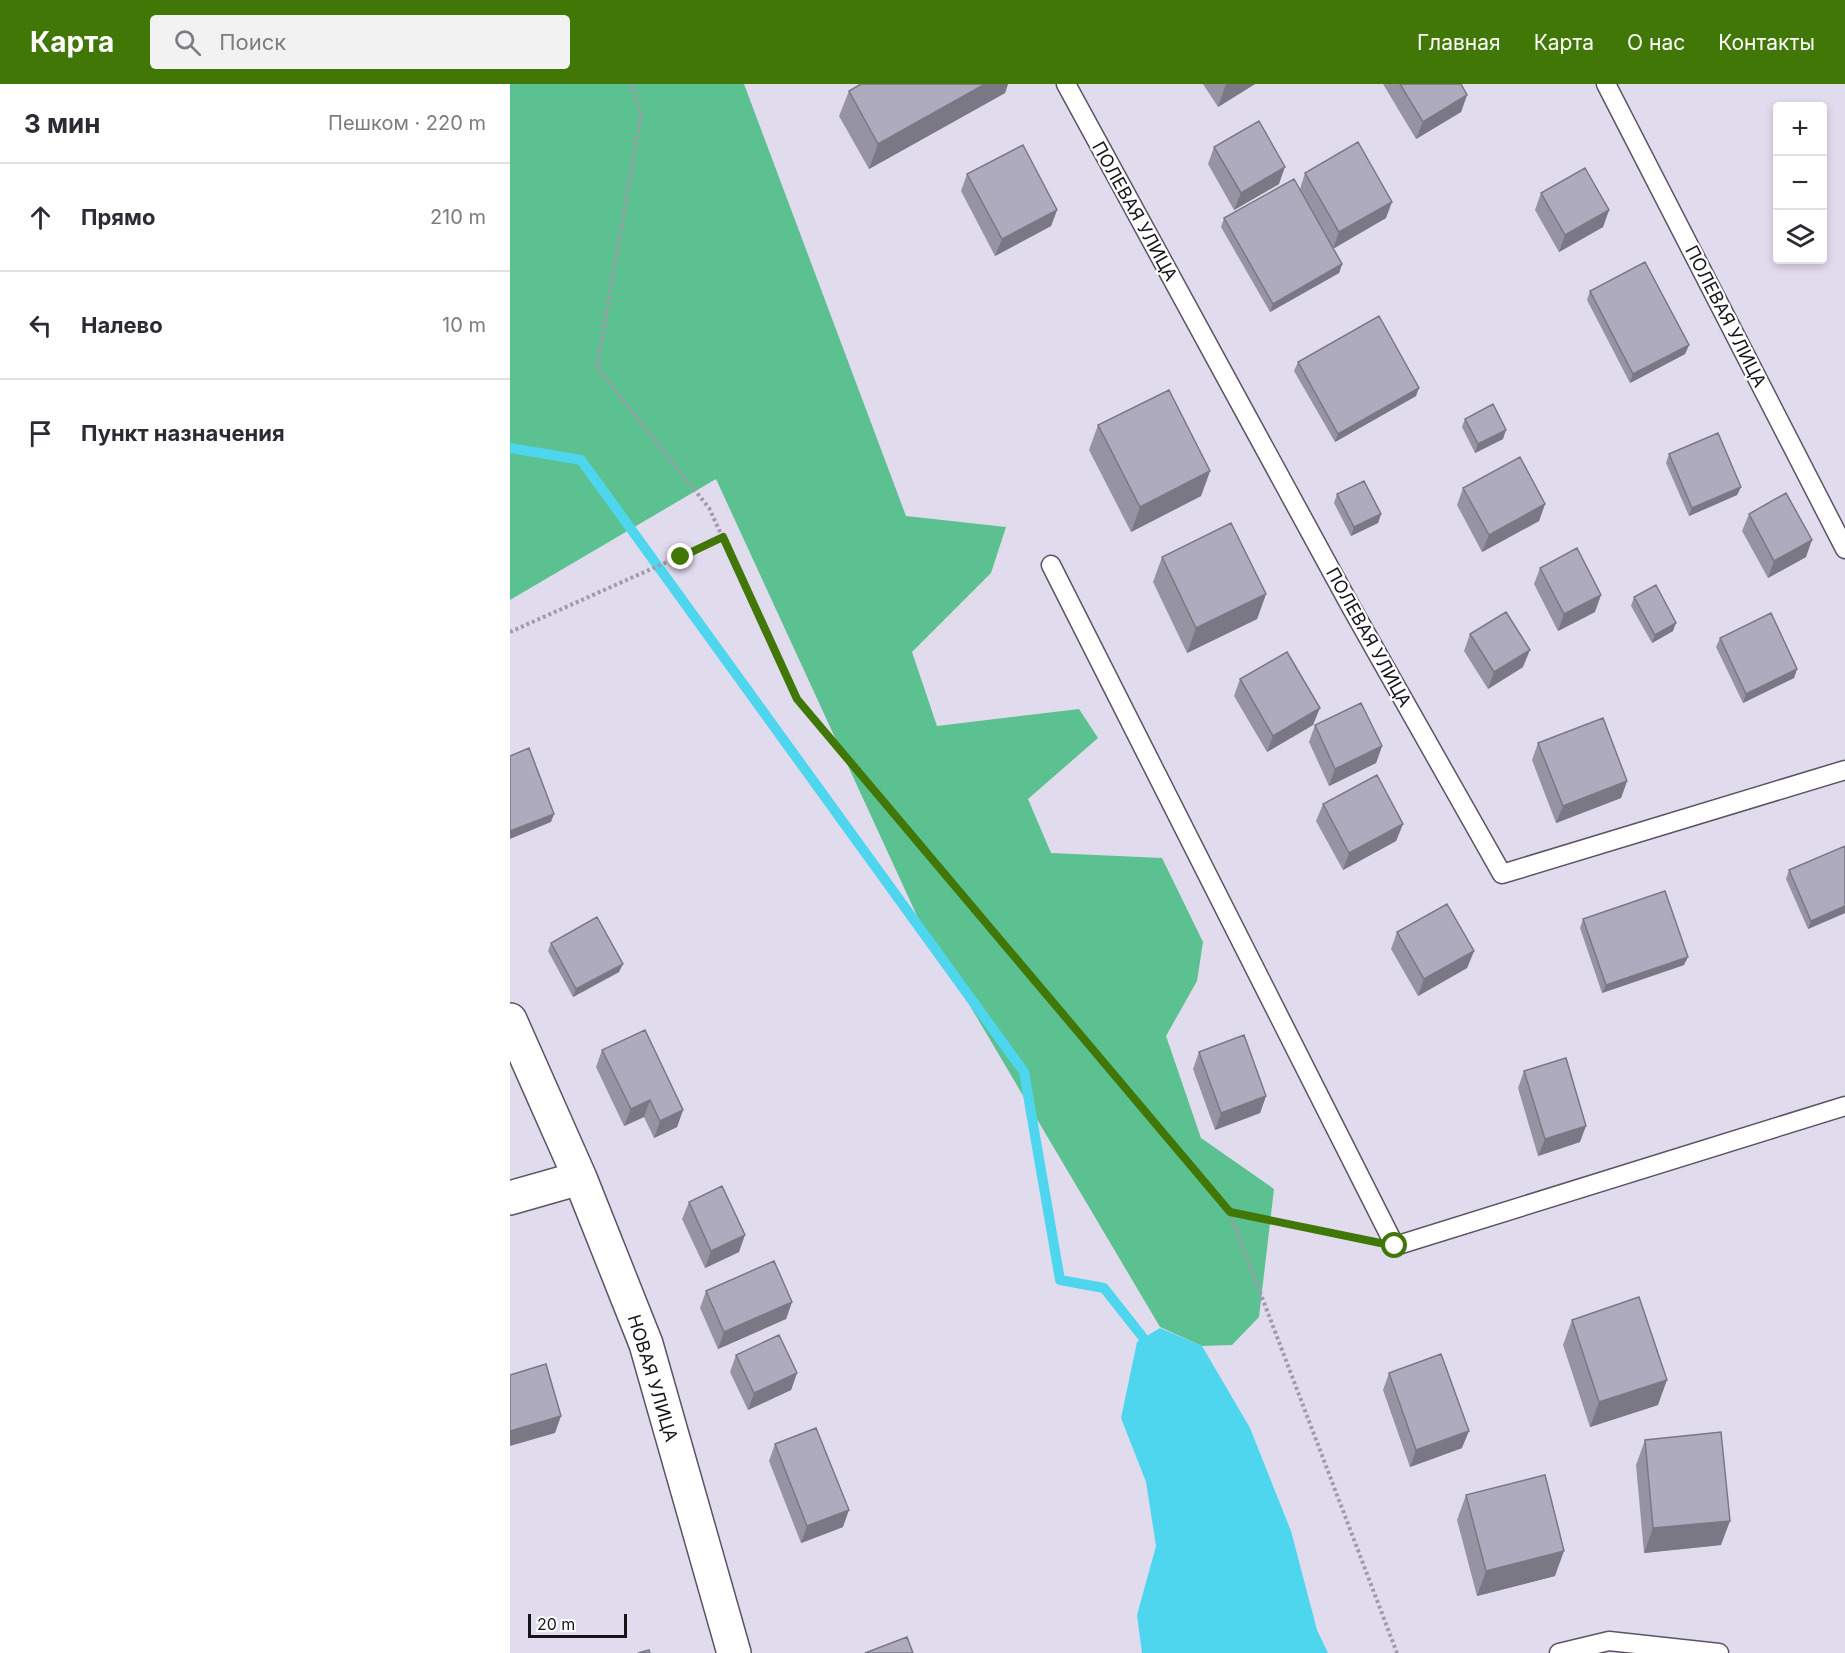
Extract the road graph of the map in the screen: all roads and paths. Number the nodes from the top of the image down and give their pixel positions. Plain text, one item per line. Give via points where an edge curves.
1 (631, 84) edge
2 (1066, 84) edge
3 (1606, 84) edge
4 (723, 537) junction
5 (1845, 549) edge
6 (1051, 565) dead end
7 (510, 632) edge
8 (1845, 770) edge
9 (510, 1020) edge
10 (1845, 1106) edge
11 (580, 1178) junction
12 (510, 1198) edge
13 (1230, 1212) junction
14 (1395, 1246) junction
15 (734, 1653) edge
16 (1396, 1653) edge
17 (1559, 1653) edge
18 (1719, 1653) edge

1 - 4 path via 641,114 597,367 709,508
2 - 8 lane, ПОЛЕВАЯ УЛИЦА via 1502,874
3 - 5 lane, ПОЛЕВАЯ УЛИЦА
4 - 7 path
4 - 13 path via 797,699
6 - 14 lane
9 - 11 street, НОВАЯ УЛИЦА
10 - 14 lane
11 - 12 street
11 - 15 street, НОВАЯ УЛИЦА via 646,1344
13 - 14 path
13 - 16 path
17 - 18 lane via 1609,1641

